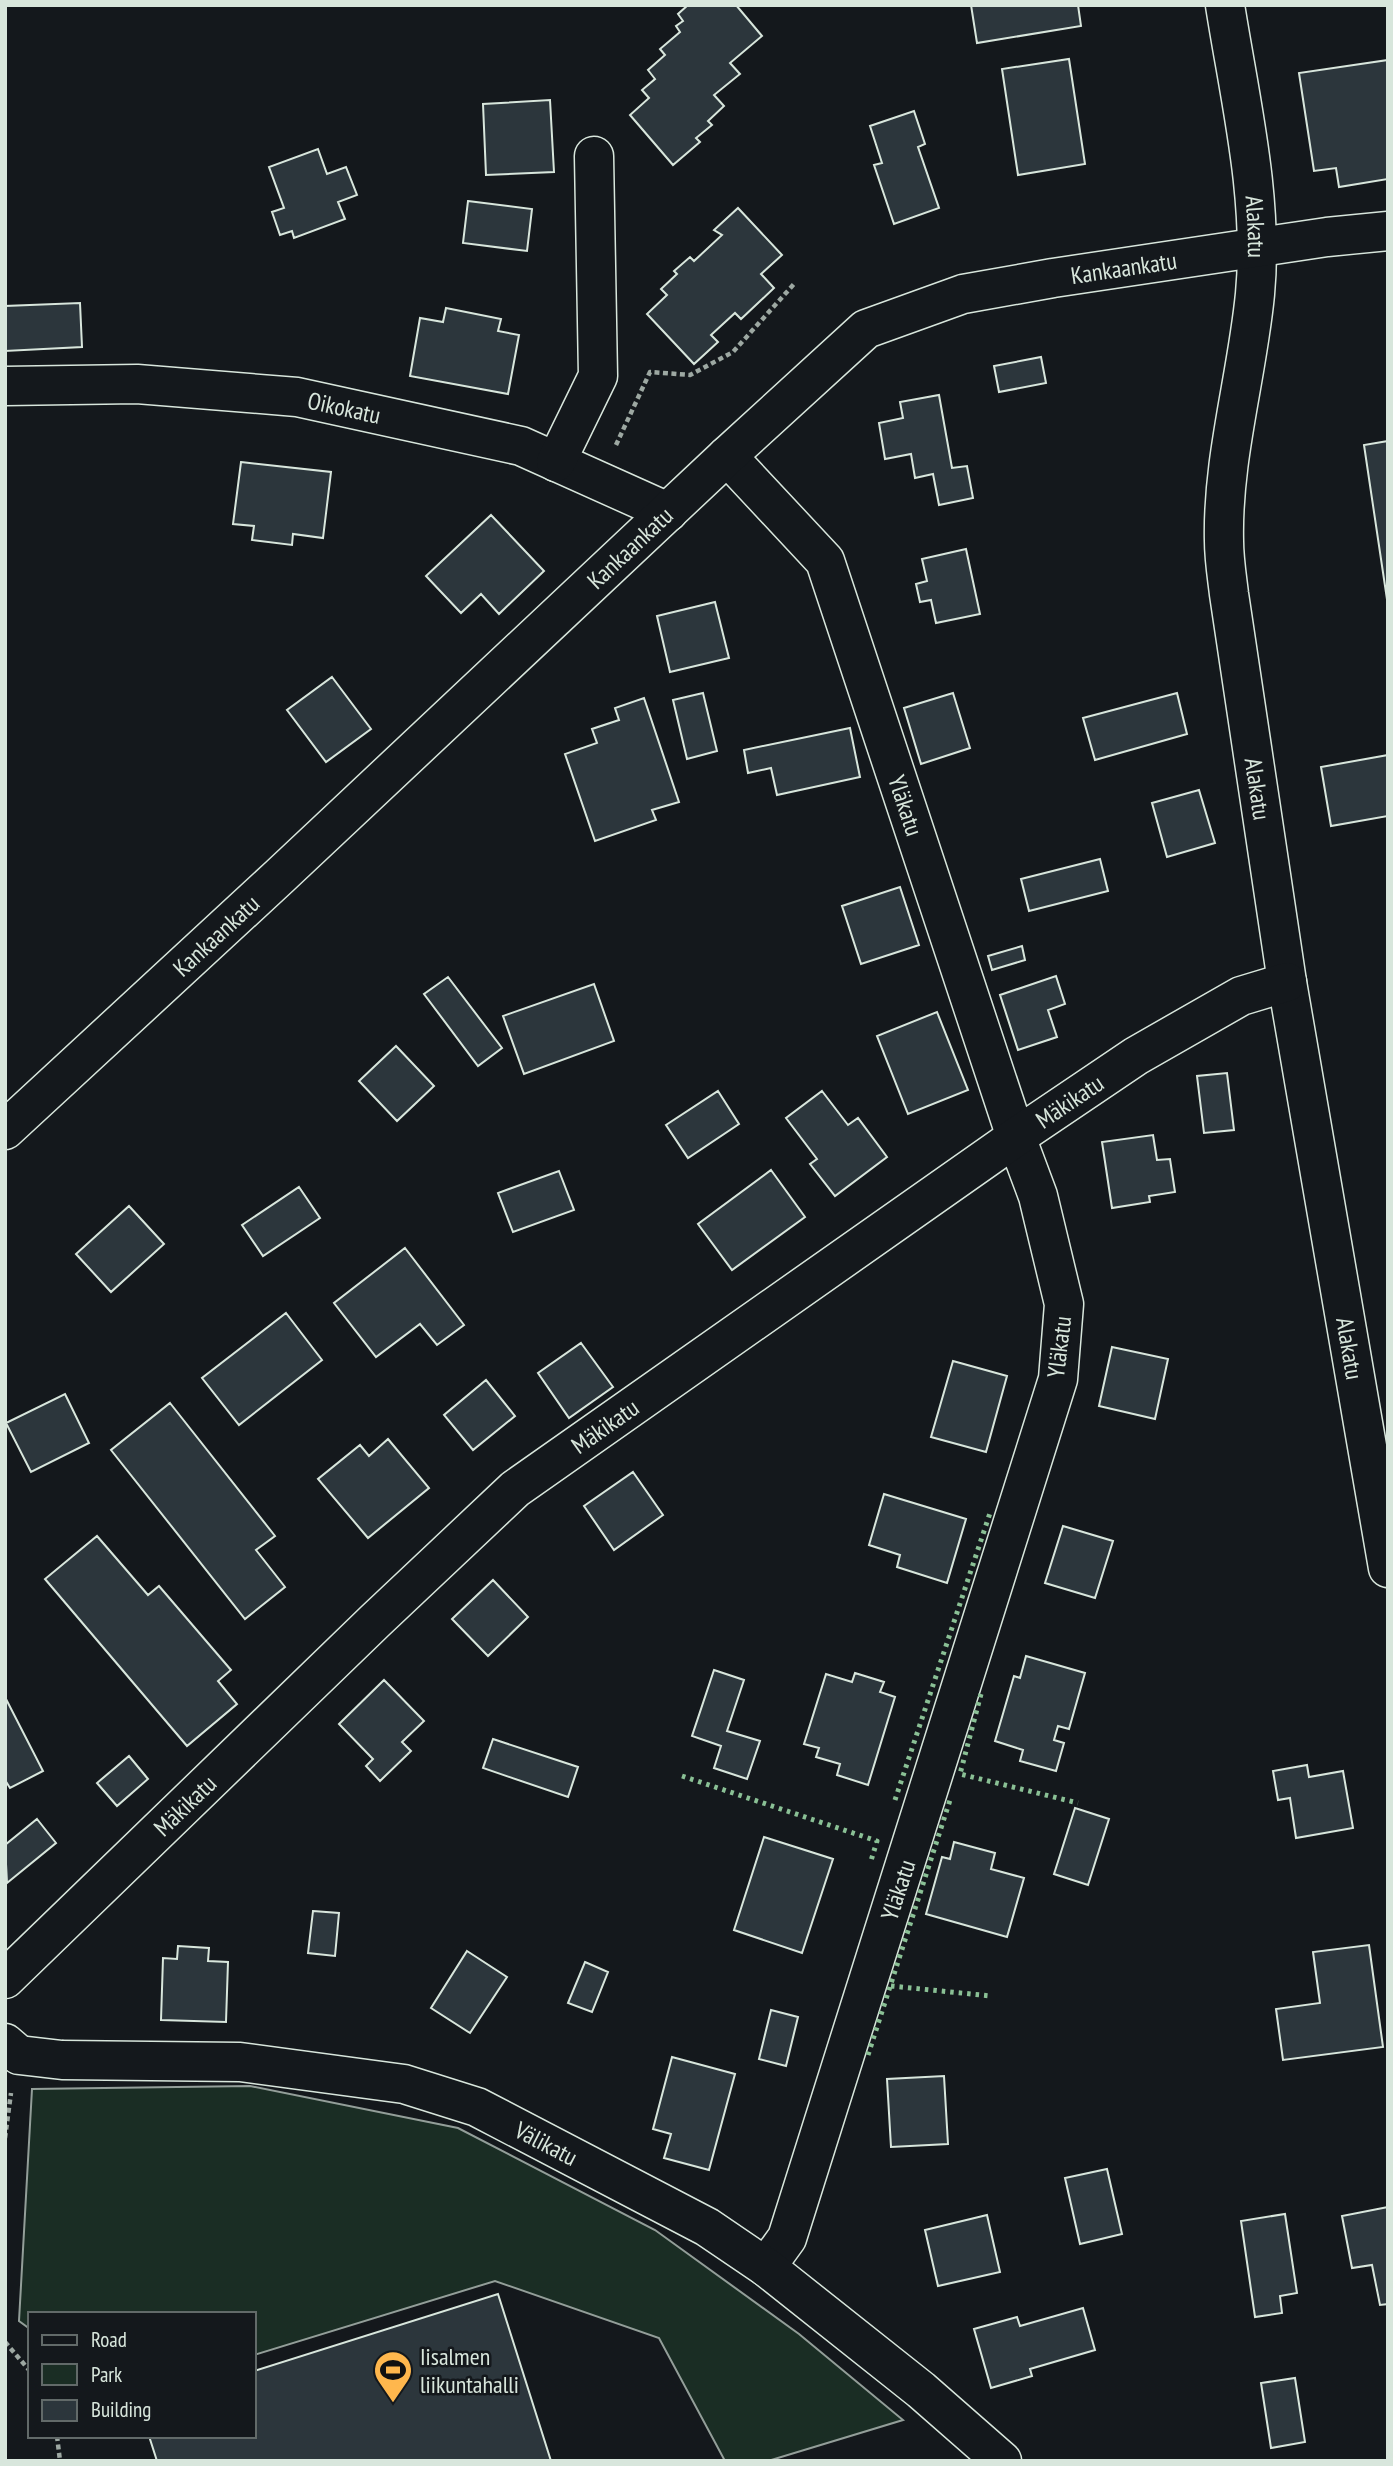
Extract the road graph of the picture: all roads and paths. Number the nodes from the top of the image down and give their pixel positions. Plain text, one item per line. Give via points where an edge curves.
1 (1225, 5) edge
2 (594, 156) dead end
3 (1388, 232) edge
4 (1258, 248) junction
5 (794, 284) dead end
6 (5, 386) edge
7 (727, 456) junction
8 (556, 462) junction
9 (599, 481) junction
10 (667, 512) junction
11 (1287, 982) junction
12 (5, 1130) edge
13 (1016, 1138) junction
14 (1388, 1568) edge
15 (5, 1979) edge
16 (5, 2043) edge
17 (765, 2267) junction
18 (5, 2342) edge
19 (28, 2369) edge
20 (57, 2438) edge
21 (60, 2461) edge
22 (1002, 2461) edge

1 - 4 street, Alakatu via 1256,202
2 - 8 street via 598,376
3 - 4 street, Kankaankatu
4 - 7 street, Kankaankatu via 963,294 866,329
4 - 11 street, Alakatu via 1229,461 1224,541
5 - 9 path via 733,352 690,375 650,372
6 - 8 street, Oikokatu via 137,384 297,397 521,446
7 - 10 street, Kankaankatu
7 - 13 street, Yläkatu via 825,561
8 - 9 street, Oikokatu
9 - 10 street, Oikokatu
10 - 12 street, Kankaankatu
11 - 13 street, Mäkikatu via 1229,1002 1136,1056
11 - 14 street, Alakatu
13 - 15 street, Mäkikatu via 515,1489
13 - 17 street, Yläkatu via 1038,1196 1064,1304 1058,1379 788,2238
16 - 17 street, Välikatu via 19,2055 62,2060 240,2062 404,2084 477,2107 707,2227
17 - 22 street, Välikatu via 921,2390
18 - 19 path
20 - 21 path

